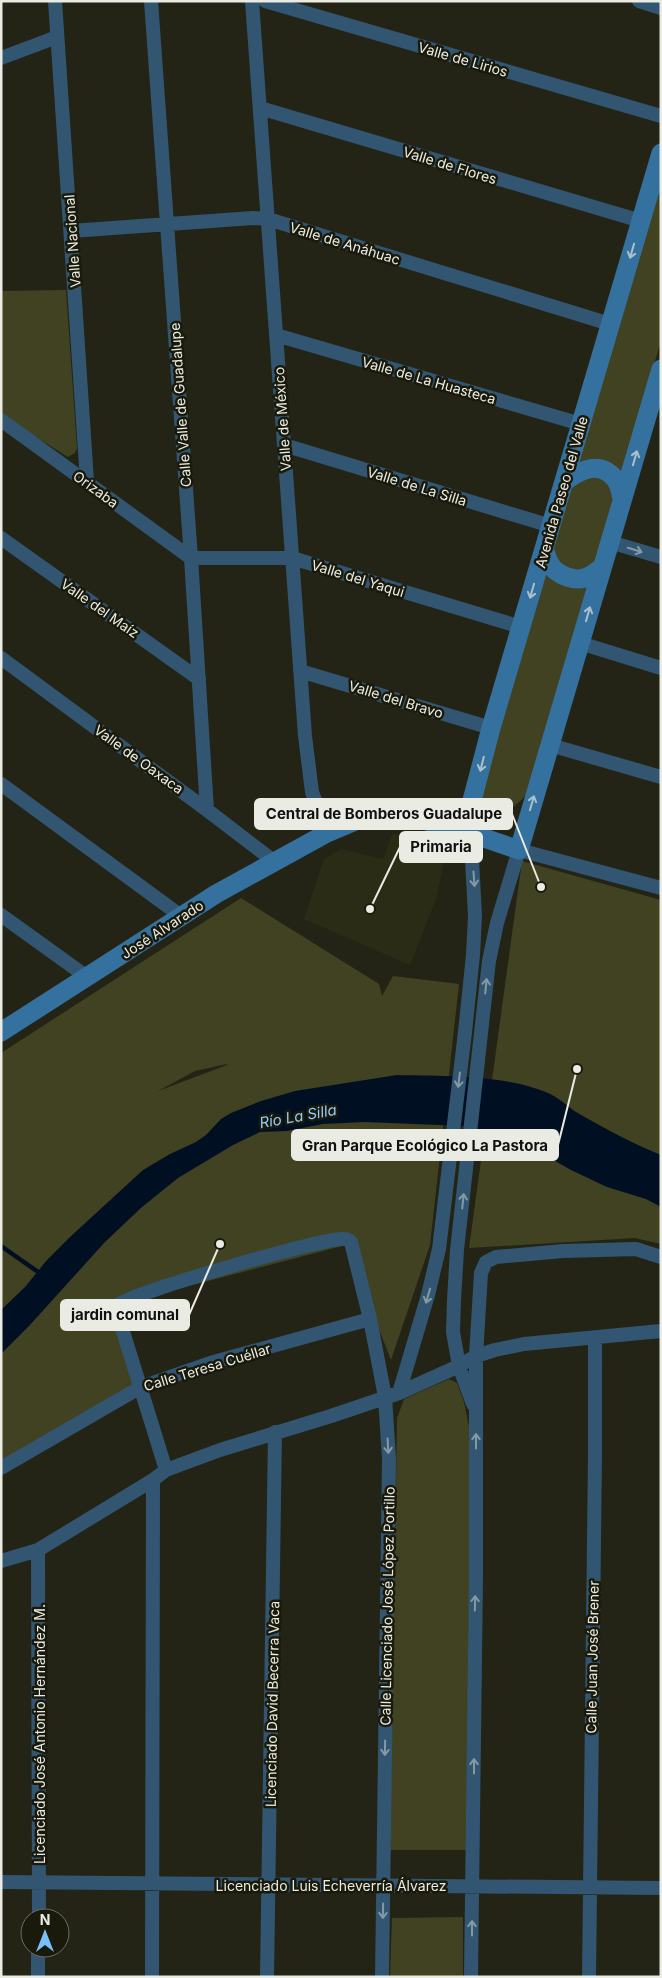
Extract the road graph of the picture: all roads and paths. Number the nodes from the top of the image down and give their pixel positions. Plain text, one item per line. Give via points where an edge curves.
1 (55, 1) edge
2 (151, 1) edge
3 (252, 1) edge
4 (265, 1) edge
5 (639, 1) edge
6 (661, 8) edge
7 (57, 37) junction
8 (1, 58) edge
9 (260, 108) junction
10 (661, 116) edge
11 (659, 164) edge
12 (268, 219) junction
13 (641, 221) junction
14 (167, 224) junction
15 (71, 231) junction
16 (610, 324) junction
17 (276, 335) junction
18 (661, 369) edge
19 (1, 420) edge
20 (581, 424) junction
21 (284, 445) junction
22 (87, 481) junction
23 (564, 482) junction
24 (622, 499) junction
25 (551, 526) junction
26 (1, 538) edge
27 (610, 542) junction
28 (544, 549) junction
29 (661, 557) edge
30 (191, 558) junction
31 (292, 558) junction
32 (602, 567) junction
33 (521, 627) junction
34 (580, 643) junction
35 (1, 658) edge
36 (661, 668) edge
37 (300, 671) junction
38 (199, 679) junction
39 (491, 728) junction
40 (550, 745) junction
41 (661, 776) edge
42 (1, 784) edge
43 (207, 810) junction
44 (464, 832) junction
45 (327, 833) junction
46 (519, 850) junction
47 (275, 862) junction
48 (661, 888) edge
49 (1, 915) edge
50 (182, 916) junction
51 (87, 977) junction
52 (1, 1032) edge
53 (661, 1257) edge
54 (370, 1319) junction
55 (661, 1331) edge
56 (595, 1338) junction
57 (476, 1356) junction
58 (459, 1366) junction
59 (141, 1387) junction
60 (392, 1395) junction
61 (477, 1412) junction
62 (275, 1432) junction
63 (1, 1468) edge
64 (166, 1470) junction
65 (153, 1480) junction
66 (38, 1550) junction
67 (1, 1561) edge
68 (1, 1882) edge
69 (39, 1882) junction
70 (153, 1883) junction
71 (269, 1885) junction
72 (383, 1886) junction
73 (472, 1886) junction
74 (590, 1887) junction
75 (661, 1888) edge
76 (38, 1908) edge
77 (38, 1958) edge
78 (38, 1977) edge
79 (152, 1977) edge
80 (267, 1977) edge
81 (382, 1977) edge
82 (471, 1977) edge
83 (589, 1977) edge

1 - 7 street, Valle Nacional
2 - 14 street, Calle Valle de Guadalupe
3 - 9 street, Valle de México
4 - 10 street, Valle de Lirios
5 - 6 street
7 - 8 street
7 - 15 street, Valle Nacional
9 - 12 street, Valle de México
9 - 13 street, Valle de Flores
11 - 13 street, Avenida Paseo del Valle
12 - 14 street, Valle de Anáhuac
12 - 16 street, Valle de Anáhuac
12 - 17 street, Valle de México
13 -> 16 street, Avenida Paseo del Valle
14 - 15 street, Valle de Anáhuac
14 - 30 street, Calle Valle de Guadalupe
15 - 22 street, Valle Nacional
16 - 20 street, Avenida Paseo del Valle
17 - 20 street, Valle de La Huasteca
17 - 21 street, Valle de México
24 -> 18 street
19 - 22 street, Orizaba
20 - 23 street, Avenida Paseo del Valle
21 - 25 street, Valle de La Silla
21 - 31 street, Valle de México
22 - 30 street, Orizaba
23 - 24 street via 578,471 600,470 617,481
23 - 25 street, Avenida Paseo del Valle
24 - 27 street
25 - 28 street, Avenida Paseo del Valle
26 - 38 street, Valle del Maíz
27 -> 29 street
27 - 32 street
28 - 32 street via 550,565 568,578 589,577
28 -> 33 street, Avenida Paseo del Valle
30 - 31 street, Valle del Yaqui
30 - 38 street, Calle Valle de Guadalupe
31 - 33 street, Valle del Yaqui
31 - 37 street, Valle de México
34 -> 32 street
33 - 39 street, Avenida Paseo del Valle
34 - 36 street
34 - 40 street
35 - 43 street, Valle de Oaxaca
37 - 39 street, Valle del Bravo
37 - 45 street, Valle de México via 312,792
38 - 43 street, Calle Valle de Guadalupe
39 -> 44 street, Avenida Paseo del Valle
40 - 41 street
46 -> 40 street
42 - 50 street
43 - 47 street, Valle de Oaxaca
44 - 45 street, José Alvarado via 401,814 385,813
44 - 46 street, José Alvarado
44 -> 60 street, Calle Licenciado José López Portillo via 472,859 474,955 439,1249 428,1295
45 - 47 street, José Alvarado
46 - 48 street
58 -> 46 street via 453,1321 457,1250 489,962
47 - 50 street, José Alvarado
49 - 51 street
50 - 51 street, José Alvarado
51 - 52 street, José Alvarado
53 - 57 street via 636,1249 563,1251 491,1259 481,1273
54 - 59 street, Calle Teresa Cuéllar via 210,1363
54 - 59 street, Calle Licenciado José López Portillo via 353,1245 349,1240 294,1249 157,1289 118,1305 117,1312
54 - 60 street, Calle Licenciado José López Portillo
55 - 56 street
56 - 57 street via 524,1344
56 - 74 street, Calle Juan José Brener
57 - 58 street
57 - 61 street
58 - 60 street
58 - 61 street
59 - 63 street, Calle Teresa Cuéllar
59 - 64 street
60 - 62 street
60 -> 72 street, Calle Licenciado José López Portillo
73 -> 61 street
62 - 64 street
62 - 71 street, Licenciado David Becerra Vaca
64 - 65 street
65 - 66 street
65 - 70 street
66 - 67 street
66 - 69 street, Licenciado José Antonio Hernández M.
68 - 69 street, Licenciado Luis Echeverría Álvarez
69 - 70 street, Licenciado Luis Echeverría Álvarez
69 - 76 street, Licenciado José Antonio Hernández M.
70 - 71 street, Licenciado Luis Echeverría Álvarez
70 - 79 street
71 - 72 street, Licenciado Luis Echeverría Álvarez
71 - 80 street, Licenciado David Becerra Vaca
72 - 73 street, Licenciado Luis Echeverría Álvarez
72 -> 81 street, Calle Licenciado José López Portillo
73 - 74 street, Licenciado Luis Echeverría Álvarez
82 -> 73 street
74 - 75 street, Licenciado Luis Echeverría Álvarez
74 - 83 street, Calle Juan José Brener
77 - 78 street

